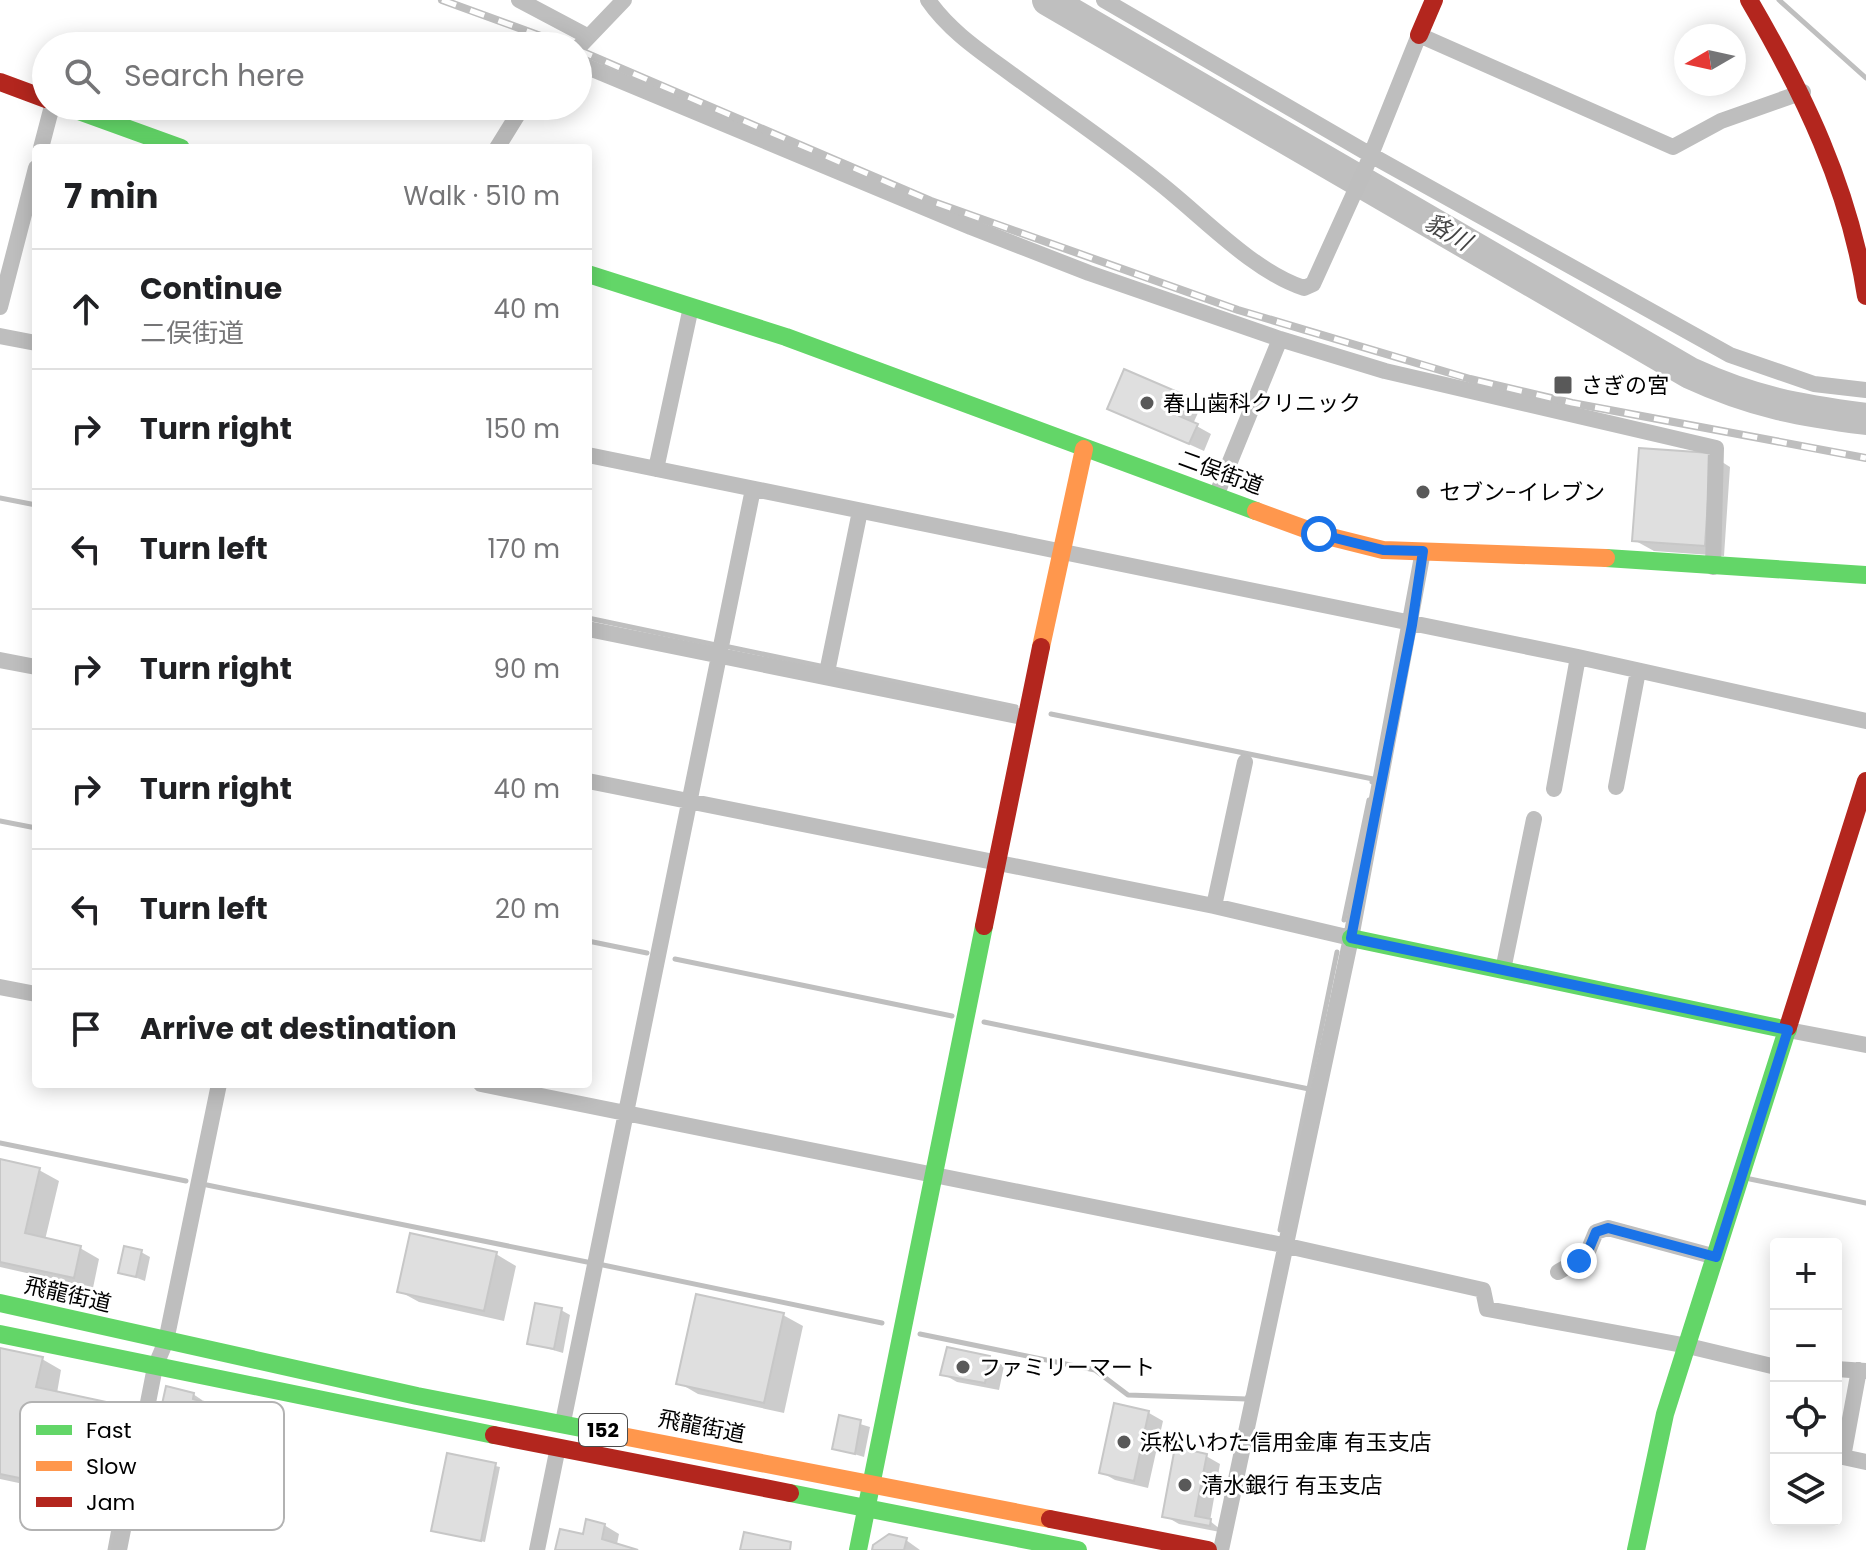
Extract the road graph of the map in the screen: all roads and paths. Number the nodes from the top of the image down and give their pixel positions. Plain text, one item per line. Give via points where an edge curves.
1 (519, 0) edge
2 (624, 0) edge
3 (928, 0) edge
4 (1104, 0) edge
5 (1434, 0) edge
6 (1749, 0) edge
7 (568, 32) edge
8 (592, 33) edge
9 (1419, 35) junction
10 (592, 69) edge
11 (0, 82) edge
12 (1803, 92) junction
13 (32, 94) edge
14 (48, 120) edge
15 (104, 120) edge
16 (514, 120) edge
17 (42, 144) edge
18 (170, 144) edge
19 (499, 144) edge
20 (1368, 161) junction
21 (32, 183) edge
22 (592, 275) edge
23 (1866, 289) edge
24 (1866, 296) edge
25 (0, 307) edge
26 (691, 307) junction
27 (0, 336) edge
28 (1280, 339) junction
29 (32, 342) edge
30 (1866, 390) edge
31 (1084, 449) junction
32 (592, 456) edge
33 (656, 469) junction
34 (753, 489) junction
35 (1216, 496) junction
36 (860, 511) junction
37 (1060, 551) junction
38 (1423, 551) junction
39 (1713, 567) junction
40 (1866, 575) edge
41 (1412, 625) junction
42 (592, 630) edge
43 (720, 656) junction
44 (1578, 657) junction
45 (0, 660) edge
46 (32, 666) edge
47 (1638, 671) junction
48 (827, 677) junction
49 (1027, 718) junction
50 (1866, 721) edge
51 (1245, 762) dead end
52 (1866, 781) edge
53 (592, 782) edge
54 (1616, 787) dead end
55 (1554, 789) dead end
56 (690, 802) junction
57 (1534, 819) dead end
58 (999, 865) junction
59 (1214, 906) junction
60 (1351, 938) junction
61 (1503, 970) junction
62 (0, 987) edge
63 (32, 993) edge
64 (1788, 1030) junction
65 (1866, 1045) edge
66 (218, 1088) edge
67 (501, 1088) edge
68 (625, 1113) junction
69 (933, 1177) junction
70 (1283, 1245) junction
71 (1716, 1257) junction
72 (1558, 1272) dead end
73 (0, 1303) edge
74 (0, 1334) edge
75 (166, 1341) junction
76 (1688, 1346) junction
77 (1770, 1366) edge
78 (155, 1367) junction
79 (1842, 1369) edge
80 (1863, 1371) edge
81 (148, 1402) edge
82 (563, 1422) junction
83 (558, 1447) junction
84 (1866, 1462) edge
85 (871, 1484) junction
86 (866, 1509) junction
87 (123, 1530) edge
88 (119, 1550) edge
89 (537, 1550) edge
90 (858, 1550) edge
91 (1078, 1550) edge
92 (1208, 1550) edge
93 (1221, 1550) edge
94 (1636, 1550) edge

1 - 7 street
2 - 8 street
3 - 20 street via 942,21 1289,283 1304,288 1313,284
4 - 20 street
5 - 9 main road
6 - 12 main road
9 - 12 street via 1673,147 1721,121
9 - 20 street
10 - 28 street via 971,227
11 - 13 main road
12 - 23 main road via 1847,198
14 - 17 street
15 - 18 main road
16 - 19 street
20 - 30 street via 1730,355 1814,384
21 - 25 street
22 - 26 main road, 二俣街道
23 - 24 main road
26 - 31 main road, 二俣街道 via 856,362
26 - 33 street
27 - 29 street
28 - 35 street
28 - 39 street via 1385,371 1716,448
31 - 35 main road, 二俣街道
31 - 37 main road
32 - 33 street
33 - 34 street
34 - 36 street
34 - 43 street
35 - 38 main road, 二俣街道 via 1319,534 1383,550
36 - 37 street
36 - 48 street
37 - 41 street
37 - 49 main road
38 - 39 main road, 二俣街道
38 - 41 street
39 - 40 main road, 二俣街道
41 - 44 street
41 - 60 street
42 - 43 street
43 - 48 street
43 - 56 street
44 - 47 street
44 - 55 street
45 - 46 street
47 - 50 street
47 - 54 street
48 - 49 street
49 - 58 main road
51 - 59 street
52 - 64 main road
53 - 56 street
56 - 58 street
56 - 68 street
57 - 61 street
58 - 59 street
58 - 69 main road
59 - 60 street
60 - 61 main road
60 - 70 street
61 - 64 main road
62 - 63 street
64 - 65 street
64 - 71 main road
66 - 75 street
67 - 68 street
68 - 69 street
68 - 82 street
69 - 70 street
69 - 85 main road
70 - 76 street via 1483,1290 1487,1309
70 - 93 street
71 - 72 street via 1608,1228 1596,1232 1586,1256
71 - 76 main road
73 - 75 main road, 飛龍街道 / 152
74 - 78 main road, 152
75 - 78 street
75 - 82 main road, 飛龍街道 / 152
76 - 77 street
76 - 94 main road via 1662,1427
78 - 81 street
78 - 83 main road, 152
79 - 80 street
80 - 84 street via 1843,1457
82 - 85 main road, 飛龍街道 / 152
83 - 86 main road, 152
83 - 89 street
85 - 86 main road
85 - 92 main road, 飛龍街道 / 152
86 - 90 main road
86 - 91 main road, 152
87 - 88 street

